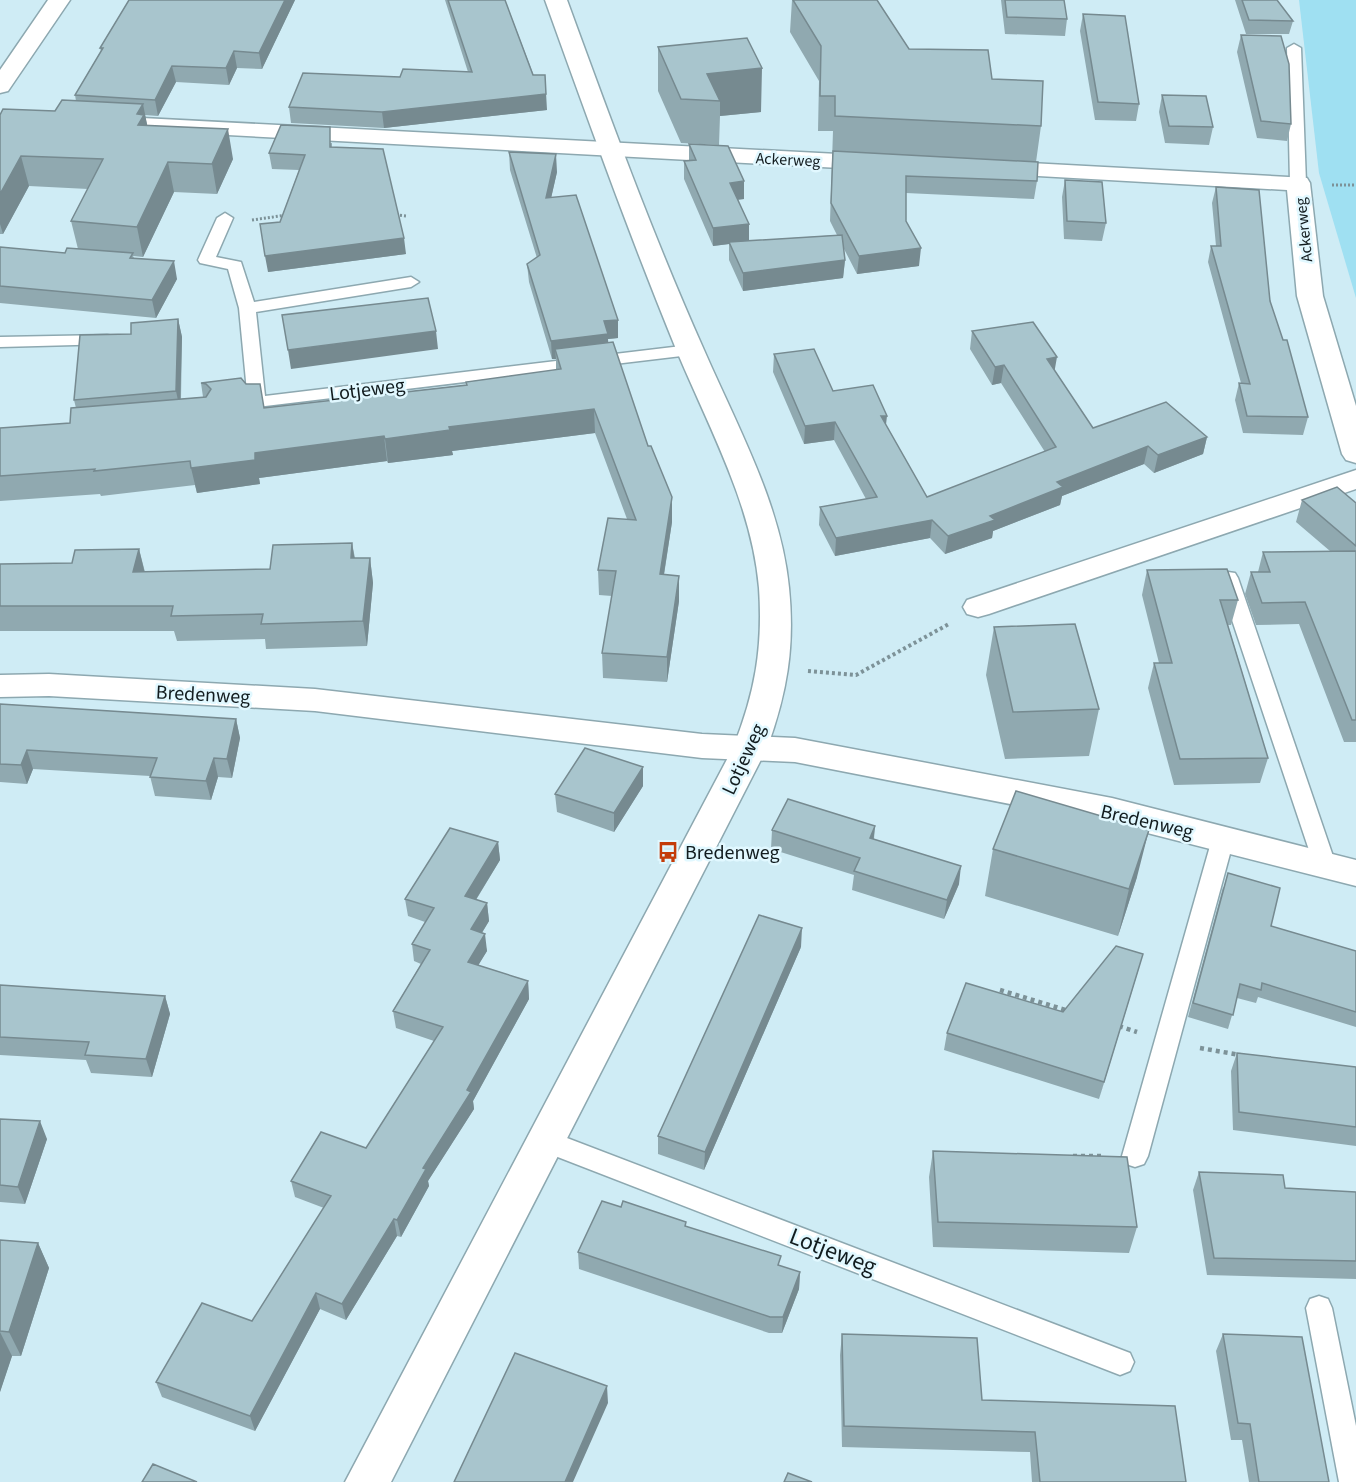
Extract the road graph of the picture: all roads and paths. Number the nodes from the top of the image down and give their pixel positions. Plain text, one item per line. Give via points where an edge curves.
1 (58, 0) edge
2 (556, 0) edge
3 (1294, 48) dead end
4 (0, 86) edge
5 (84, 122) edge
6 (610, 150) junction
7 (902, 164) edge
8 (972, 167) edge
9 (1298, 183) junction
10 (294, 214) edge
11 (395, 215) edge
12 (406, 216) dead end
13 (225, 218) joint
14 (411, 282) dead end
15 (247, 308) junction
16 (124, 340) edge
17 (0, 342) edge
18 (690, 350) junction
19 (1356, 454) edge
20 (1356, 479) edge
21 (1226, 574) edge
22 (978, 608) joint
23 (774, 668) junction
24 (0, 686) edge
25 (750, 748) junction
26 (1223, 839) junction
27 (1341, 869) edge
28 (1000, 990) dead end
29 (1078, 1014) edge
30 (1112, 1024) edge
31 (1167, 1041) junction
32 (1245, 1056) edge
33 (546, 1141) junction
34 (1067, 1155) edge
35 (1135, 1156) joint
36 (1319, 1308) dead end
37 (1120, 1362) dead end
38 (367, 1482) edge
39 (1353, 1482) edge

1 - 4 street
2 - 6 street, Lotjeweg
3 - 9 lane
5 - 6 street, Ackerweg
6 - 7 street, Ackerweg
6 - 18 street, Lotjeweg
8 - 9 street, Ackerweg
9 - 19 street, Ackerweg via 1310,296
10 - 13 path via 254,220
11 - 12 path
13 - 15 lane, Lotjeweg via 206,260 235,265
14 - 15 lane
15 - 18 lane, Lotjeweg via 256,402
16 - 17 lane
18 - 23 street, Lotjeweg via 762,523 774,588
20 - 22 street
21 - 27 lane
22 - 23 path via 856,675
23 - 25 street, Lotjeweg via 764,714
24 - 25 street, Bredenweg via 49,685 315,700 702,746
25 - 26 street, Bredenweg via 795,750 953,780 1112,811
25 - 33 street, Lotjeweg
26 - 27 street, Bredenweg
26 - 31 lane
28 - 29 path
30 - 31 path
31 - 32 path
31 - 35 lane
33 - 37 lane, Lotjeweg
33 - 38 street, Lotjeweg
34 - 35 path
36 - 39 lane

